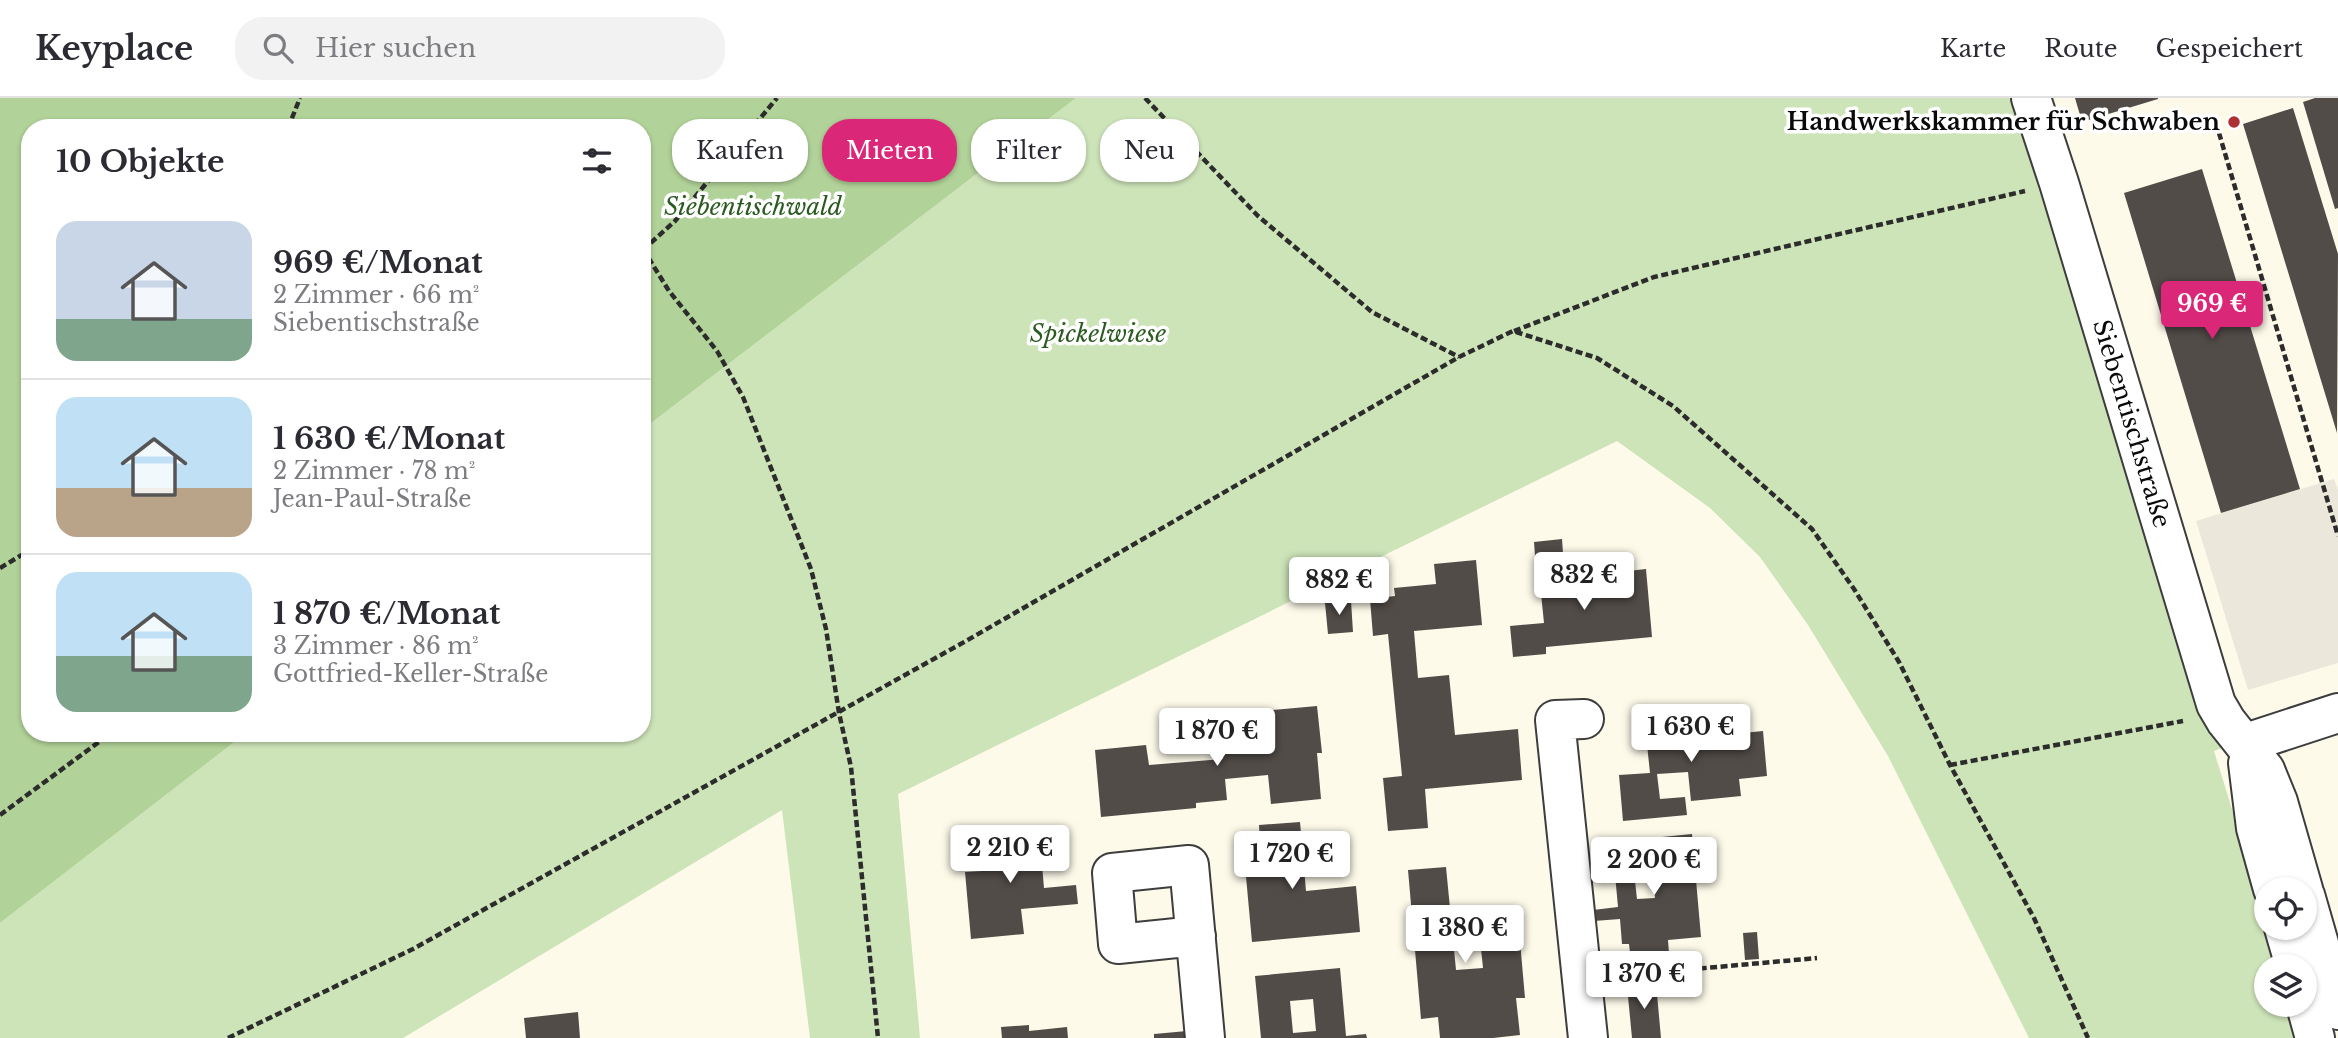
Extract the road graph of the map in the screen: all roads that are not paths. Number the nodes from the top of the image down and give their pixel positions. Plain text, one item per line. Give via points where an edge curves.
1 (2031, 98) edge
2 (2338, 713) edge
3 (1584, 719) dead end
4 (2246, 743) junction
5 (2270, 877) edge
6 (2300, 877) edge
7 (1196, 936) dead end
8 (2317, 937) edge
9 (2338, 1010) edge
10 (2309, 1017) edge
11 (1205, 1038) edge
12 (1588, 1038) edge
13 (2315, 1038) edge

1 - 4 street, Siebentischstraße via 2216,704
2 - 4 street
3 - 12 street via 1556,720
4 - 5 street via 2256,828
4 - 6 street, Siebentischstraße via 2265,770 2278,802
7 - 11 street
8 - 9 street
10 - 13 street

